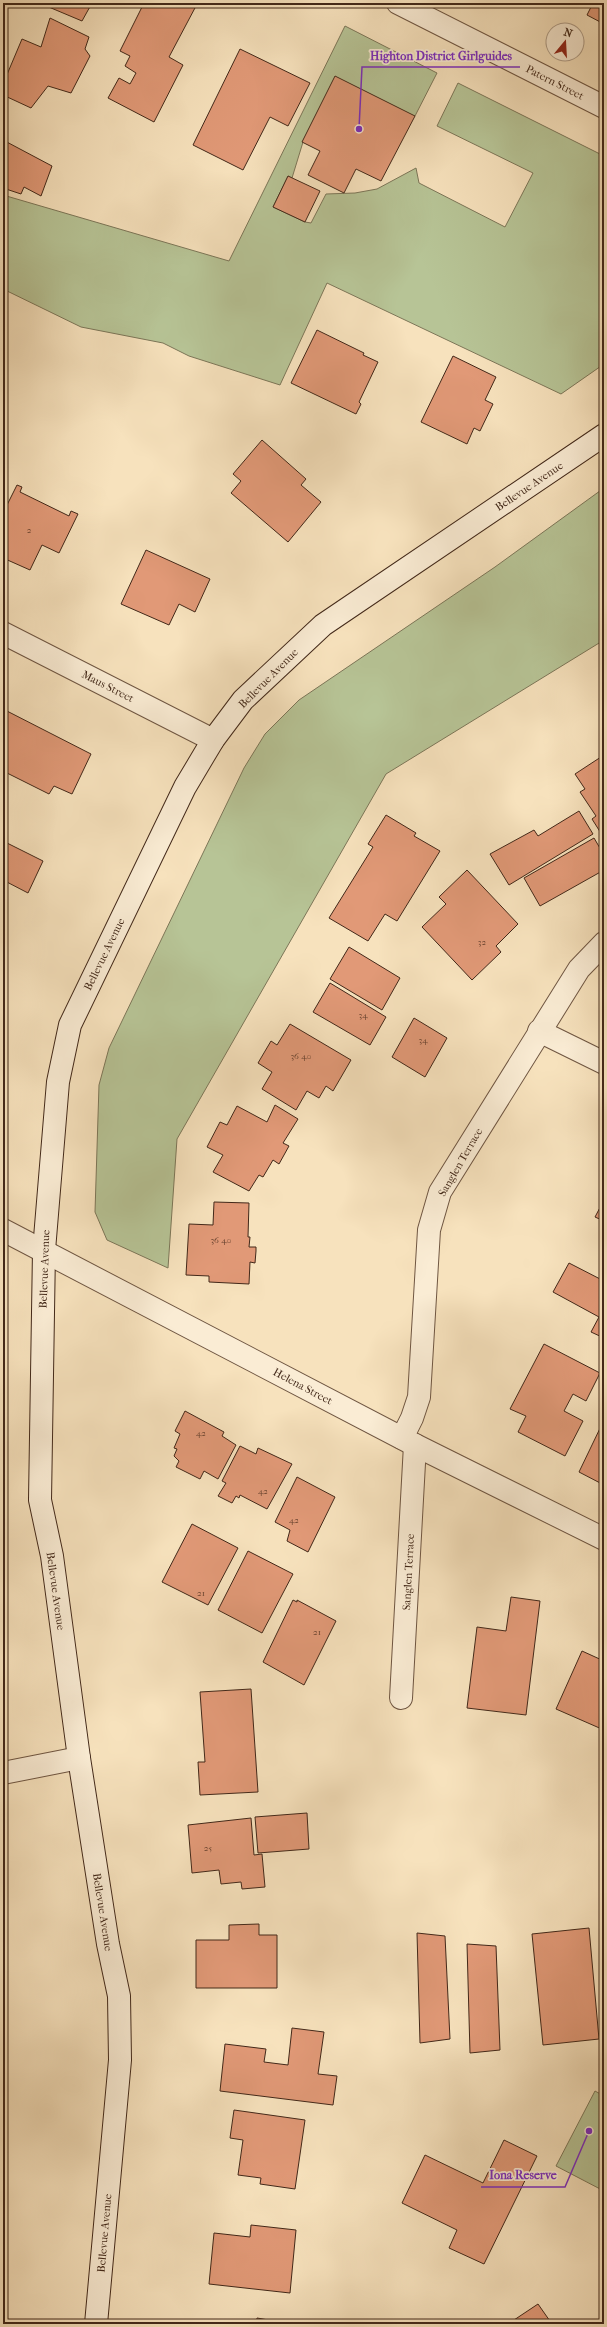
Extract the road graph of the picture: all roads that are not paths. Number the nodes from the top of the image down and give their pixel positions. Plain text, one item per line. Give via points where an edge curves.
1 (398, 3) edge
2 (604, 107) edge
3 (604, 436) edge
4 (3, 633) edge
5 (213, 740) junction
6 (604, 943) edge
7 (539, 1031) junction
8 (604, 1063) edge
9 (3, 1230) edge
10 (44, 1250) junction
11 (409, 1442) junction
12 (604, 1539) edge
13 (401, 1698) dead end
14 (79, 1758) junction
15 (3, 1773) edge
16 (96, 2324) edge

1 - 2 street, Patern Street
3 - 5 street, Bellevue Avenue via 324,625 243,700
4 - 5 street, Maus Street
5 - 10 street, Bellevue Avenue via 185,787 70,1025 58,1082
6 - 7 street, Sanglen Terrace via 579,969
7 - 8 street
7 - 11 street, Sanglen Terrace via 440,1192 429,1230 419,1397 412,1418
9 - 10 street, Helena Street
10 - 11 street, Helena Street
10 - 14 street, Bellevue Avenue via 40,1500 52,1556
11 - 12 street, Helena Street
11 - 13 street, Sanglen Terrace
14 - 15 street
14 - 16 street, Bellevue Avenue via 118,1996 120,2032 120,2060

